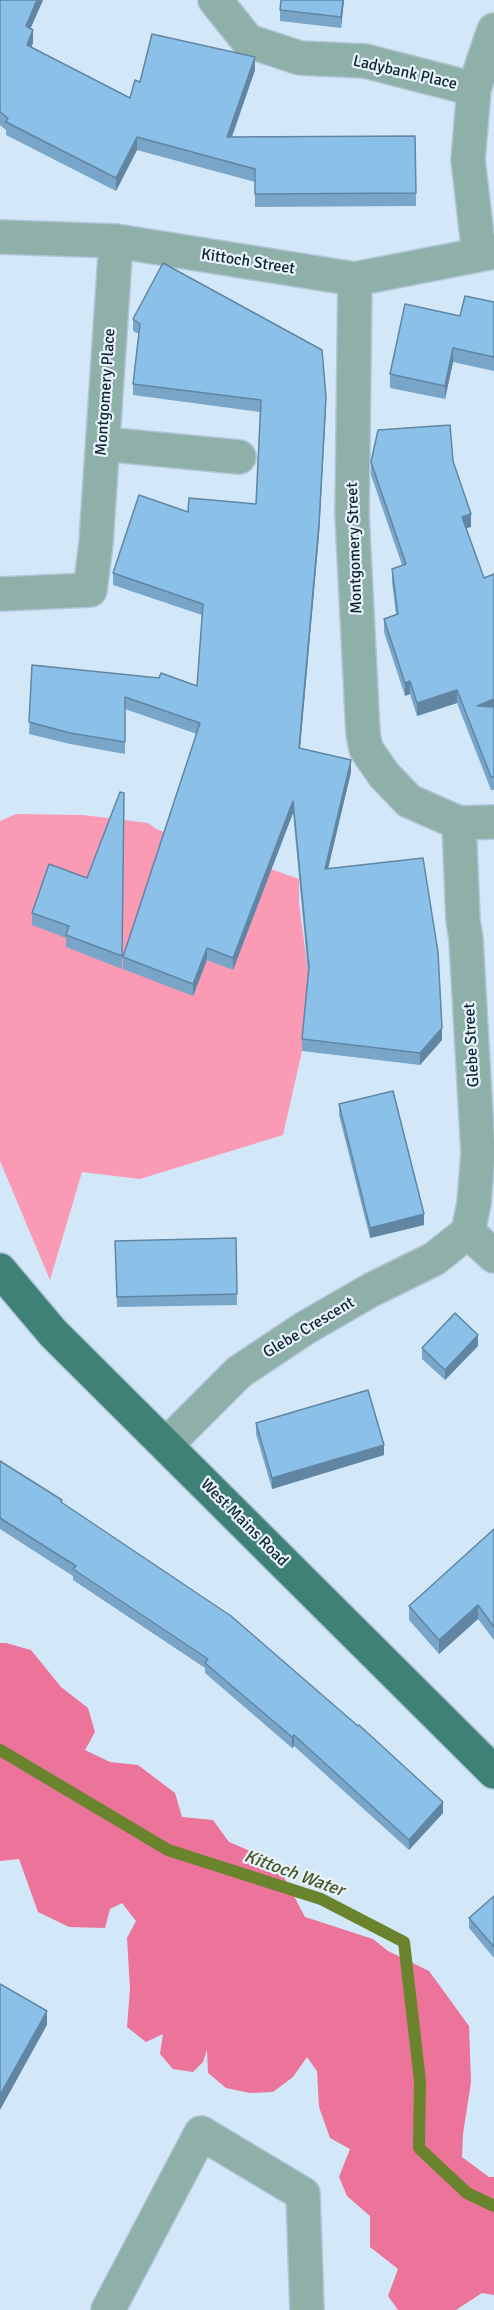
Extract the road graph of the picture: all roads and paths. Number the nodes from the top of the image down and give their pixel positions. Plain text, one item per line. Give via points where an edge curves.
1 (215, 0) edge
2 (494, 30) edge
3 (474, 89) junction
4 (0, 237) edge
5 (116, 241) junction
6 (487, 253) edge
7 (355, 279) junction
8 (103, 444) junction
9 (239, 457) dead end
10 (0, 594) edge
11 (494, 822) edge
12 (459, 823) junction
13 (468, 1232) junction
14 (494, 1256) edge
15 (0, 1270) edge
16 (166, 1445) junction
17 (494, 1772) edge
18 (108, 2310) edge
19 (307, 2310) edge

1 - 3 street, Ladybank Place via 248,41 300,58 364,61
2 - 3 street
3 - 6 street via 468,160
4 - 5 street, Kittoch Street
5 - 7 street, Kittoch Street
5 - 8 street, Montgomery Place
6 - 7 street, Kittoch Street
7 - 12 street, Montgomery Street via 352,514 366,749 409,801
8 - 9 street
8 - 10 street, Montgomery Place via 90,590
11 - 12 street
12 - 13 street, Glebe Street via 478,1153
13 - 14 street
13 - 16 street, Glebe Crescent via 434,1259 305,1328 239,1372
15 - 16 main road, West Mains Road via 53,1333
16 - 17 main road, West Mains Road
18 - 19 street via 201,2133 303,2194

